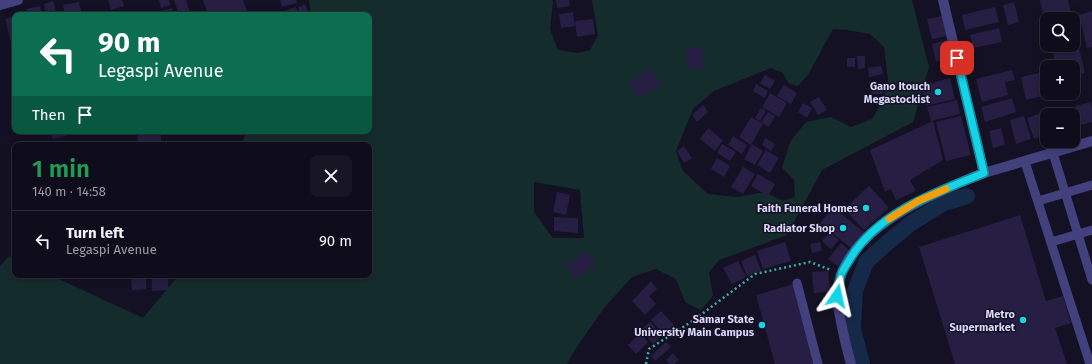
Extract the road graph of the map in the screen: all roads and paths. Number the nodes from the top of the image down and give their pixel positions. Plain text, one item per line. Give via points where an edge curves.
1 (18, 0) edge
2 (943, 0) edge
3 (0, 5) edge
4 (1092, 141) edge
5 (1053, 153) junction
6 (1026, 165) junction
7 (984, 173) junction
8 (1092, 185) edge
9 (1065, 193) junction
10 (1038, 201) junction
11 (1092, 230) edge
12 (1078, 234) junction
13 (1051, 242) junction
14 (841, 274) junction
15 (1092, 280) edge
16 (797, 283) dead end
17 (646, 364) edge
18 (818, 364) edge
19 (851, 364) edge
20 (1090, 364) edge

1 - 3 street
2 - 7 street
4 - 5 street
5 - 6 street
5 - 9 lane
6 - 7 street
6 - 10 lane
7 - 14 street via 918,201 894,216 869,235 854,252
8 - 9 lane
9 - 10 lane
9 - 12 lane
10 - 13 lane
11 - 12 lane
12 - 13 lane
12 - 15 lane
13 - 20 lane
14 - 17 path via 810,262 755,274 694,320 649,349
14 - 19 street via 837,296
16 - 18 lane

